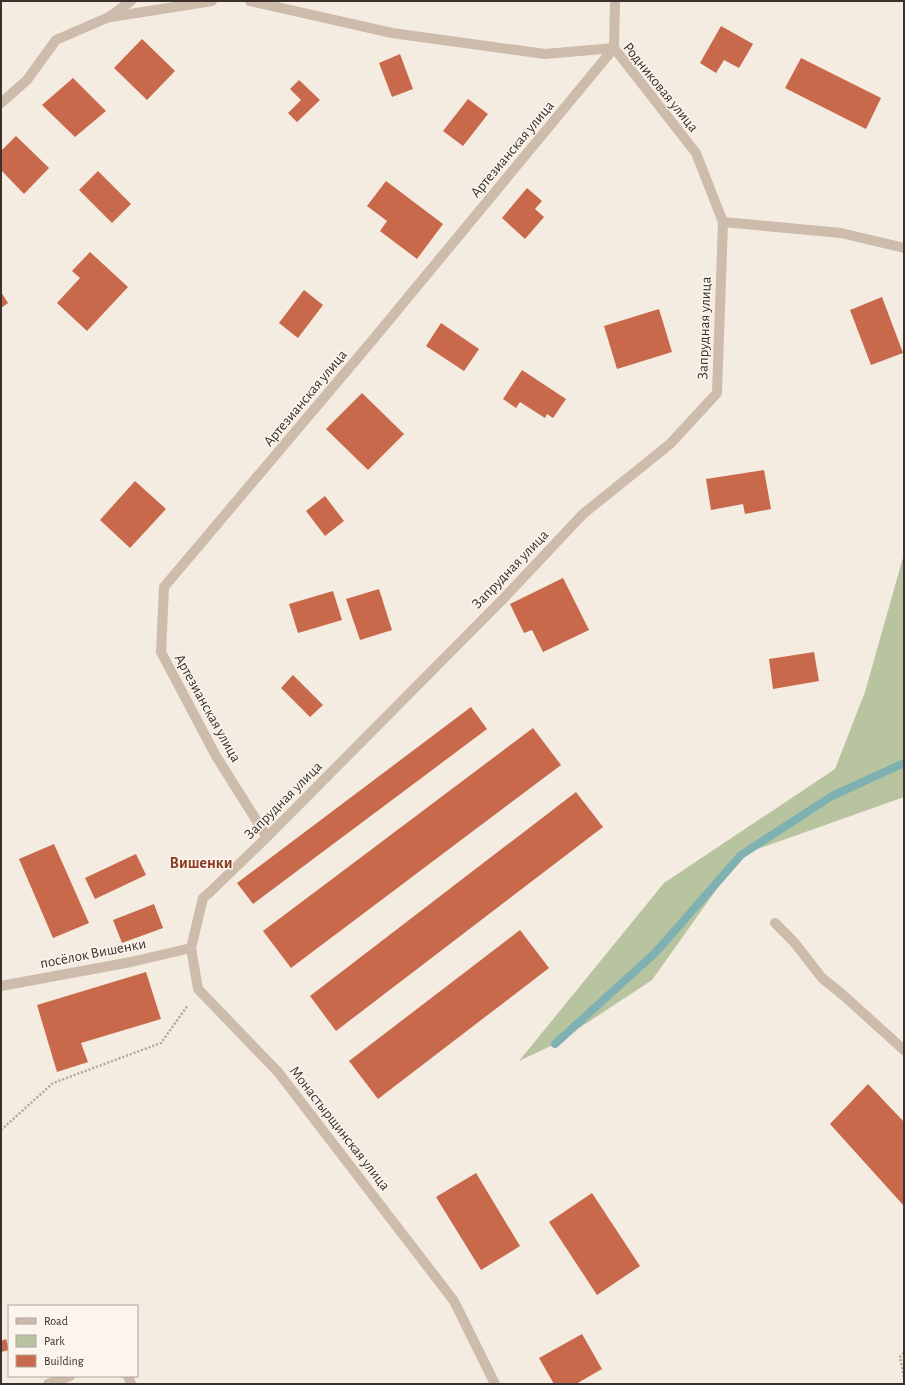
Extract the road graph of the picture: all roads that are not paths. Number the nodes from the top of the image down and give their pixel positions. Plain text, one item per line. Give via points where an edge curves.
1 (131, 1) edge
2 (212, 1) edge
3 (250, 1) edge
4 (615, 1) edge
5 (109, 17) junction
6 (614, 48) junction
7 (1, 103) edge
8 (723, 222) junction
9 (904, 248) edge
10 (267, 837) junction
11 (775, 923) dead end
12 (191, 948) junction
13 (1, 986) edge
14 (904, 1050) edge
15 (67, 1377) edge
16 (48, 1384) edge
17 (495, 1384) edge

1 - 5 street
2 - 5 street
3 - 6 street, Родниковая улица via 392,33 545,54
4 - 6 street
5 - 7 street via 56,40 27,80
6 - 8 street, Родниковая улица via 696,153
6 - 10 street, Артезианская улица via 164,587 161,652 216,756
8 - 9 street via 841,233
8 - 10 street, Запрудная улица via 717,393 670,444 583,514 504,598
10 - 12 street, Запрудная улица via 203,898
11 - 14 street via 794,942 822,978
12 - 13 street, посёлок Вишенки
12 - 17 street, Монастырщинская улица via 198,989 278,1072 454,1301
15 - 16 street

